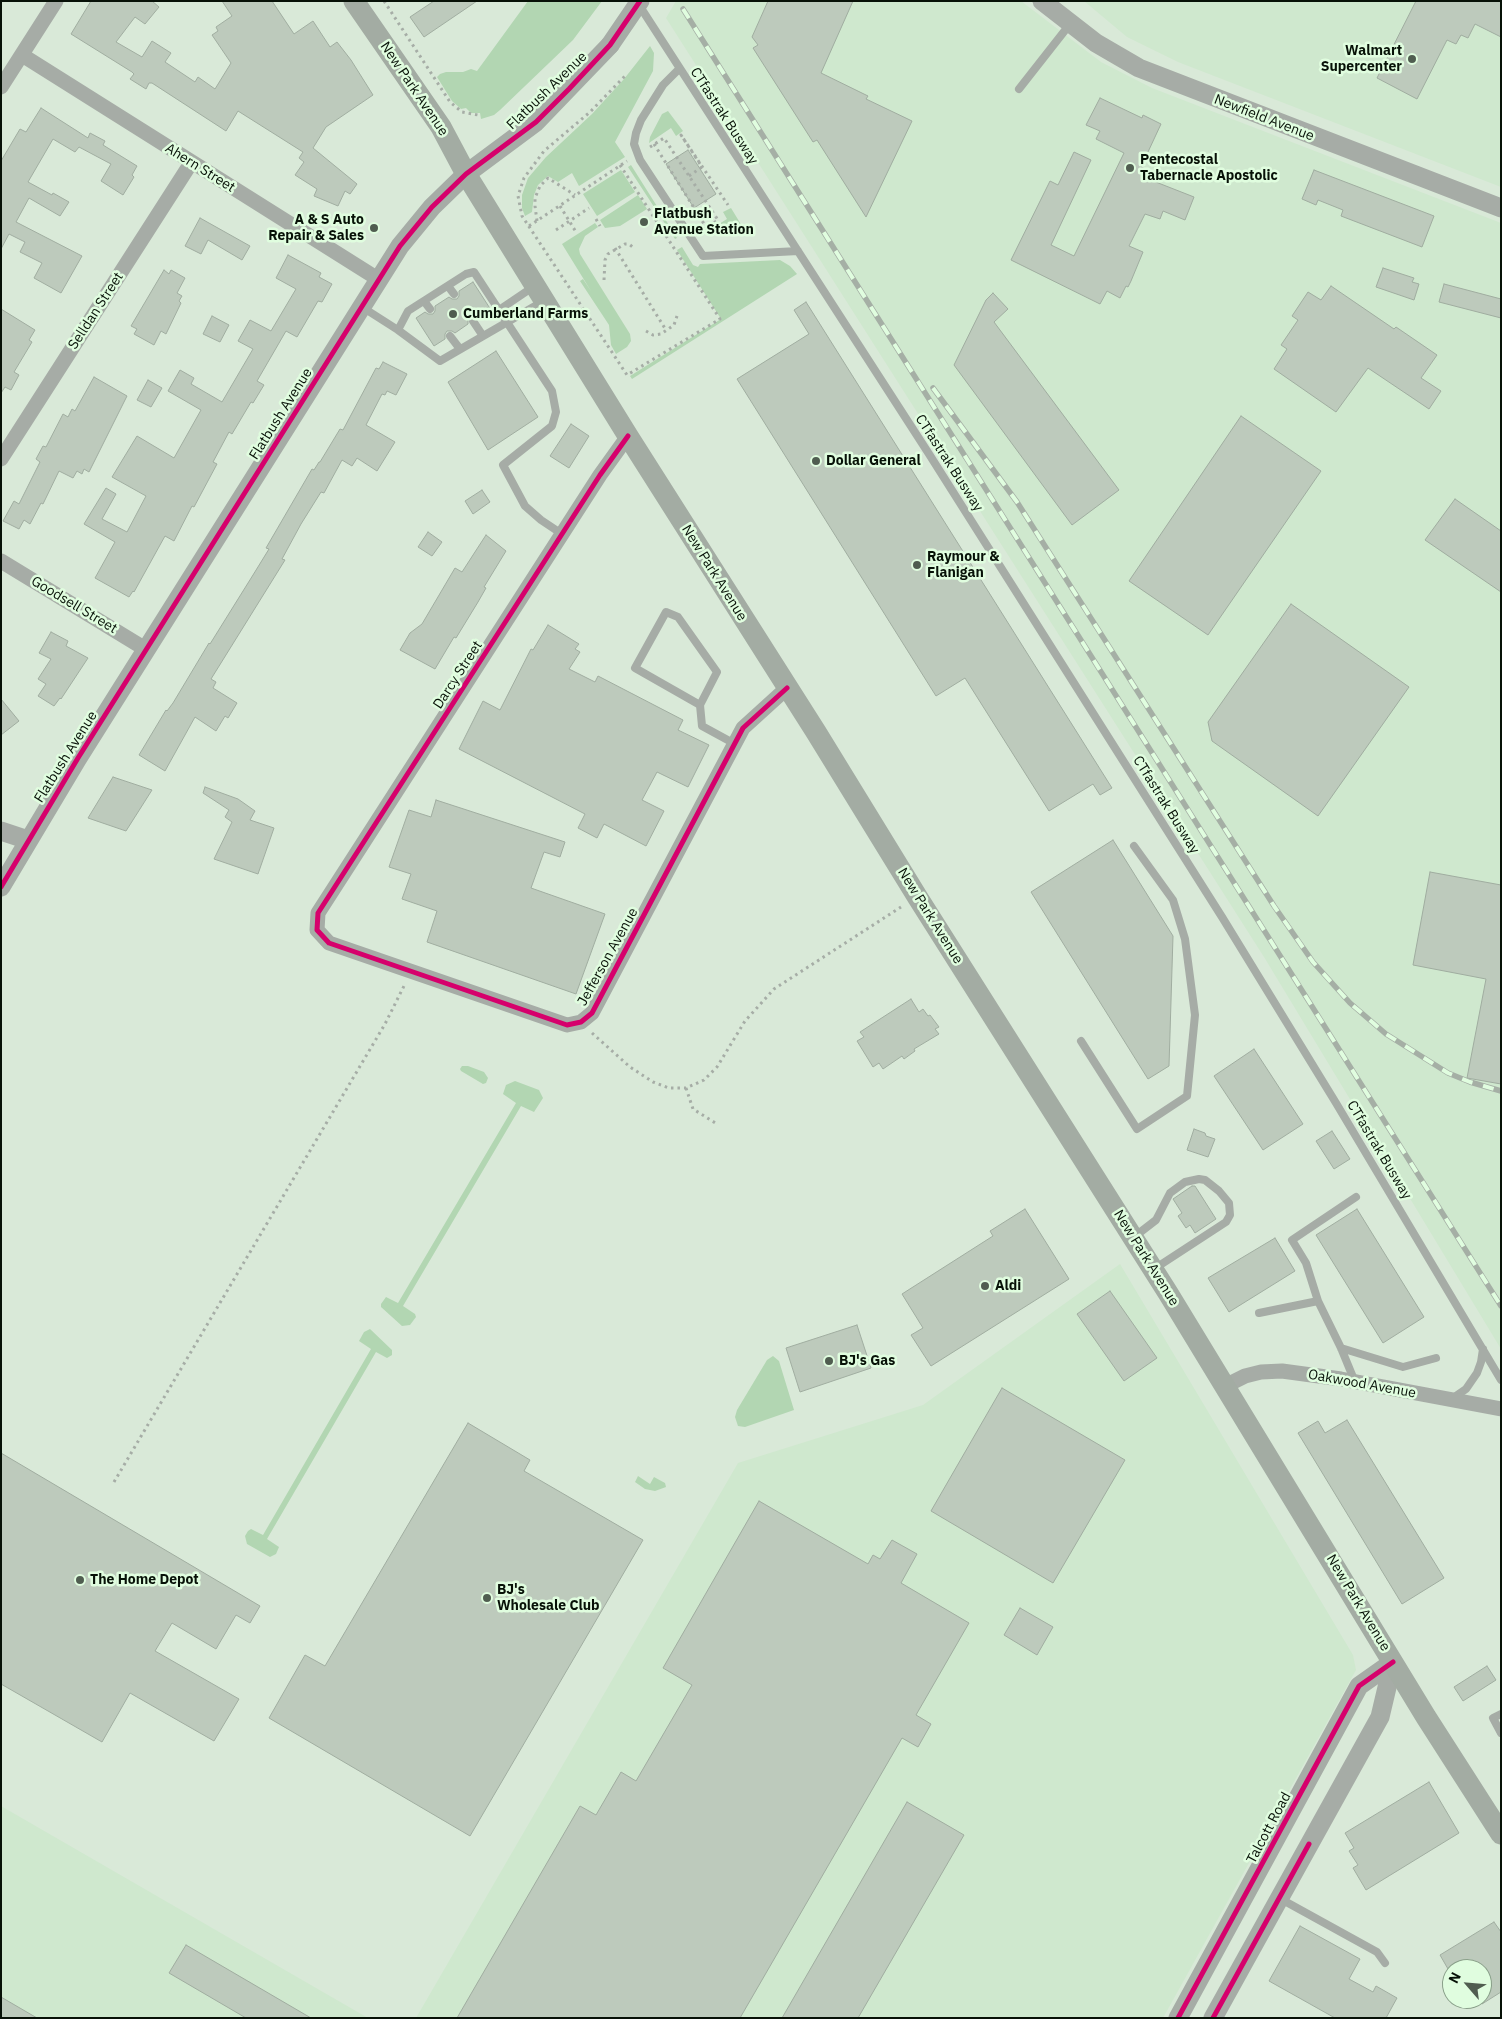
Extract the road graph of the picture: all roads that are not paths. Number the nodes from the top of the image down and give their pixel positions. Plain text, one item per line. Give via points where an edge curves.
1 (56, 1) edge
2 (354, 1) edge
3 (638, 1) edge
4 (1042, 1) edge
5 (1070, 24) junction
6 (22, 55) junction
7 (679, 69) junction
8 (1, 88) edge
9 (1019, 89) dead end
10 (191, 162) junction
11 (466, 174) junction
12 (1501, 208) edge
13 (798, 251) junction
14 (378, 279) junction
15 (448, 286) junction
16 (540, 293) junction
17 (454, 294) dead end
18 (424, 301) junction
19 (361, 307) junction
20 (430, 309) dead end
21 (499, 310) junction
22 (473, 322) dead end
23 (506, 322) junction
24 (398, 330) junction
25 (450, 336) dead end
26 (483, 336) junction
27 (460, 350) junction
28 (628, 436) junction
29 (1, 459) edge
30 (562, 534) junction
31 (1, 561) edge
32 (147, 650) junction
33 (786, 688) junction
34 (700, 705) junction
35 (734, 744) junction
36 (1, 831) edge
37 (28, 840) junction
38 (1134, 846) dead end
39 (1, 887) edge
40 (317, 930) joint
41 (1081, 1041) dead end
42 (1356, 1196) dead end
43 (1133, 1238) junction
44 (1153, 1270) junction
45 (1318, 1301) junction
46 (1259, 1313) dead end
47 (1341, 1348) junction
48 (1483, 1349) junction
49 (1436, 1358) dead end
50 (1501, 1380) edge
51 (1355, 1382) junction
52 (1225, 1386) junction
53 (1451, 1400) junction
54 (1501, 1408) edge
55 (1393, 1662) junction
56 (1501, 1714) edge
57 (1501, 1733) edge
58 (1495, 1822) edge
59 (1279, 1898) junction
60 (1234, 1915) junction
61 (1262, 1930) junction
62 (1385, 1963) dead end
63 (1178, 2018) edge
64 (1213, 2018) edge

1 - 6 street
2 - 11 main road, New Park Avenue via 441,126
3 - 7 lane, CTfastrak Busway
3 - 11 street, Flatbush Avenue, bridge via 610,45 536,122
4 - 5 street, Newfield Avenue
5 - 9 lane
5 - 12 street, Newfield Avenue via 1138,68
6 - 8 street
6 - 10 street, Ahern Street
7 - 13 lane, CTfastrak Busway
7 - 13 lane, CTfastrak Busway via 655,96 636,133 635,150 703,256
10 - 14 street, Ahern Street
10 - 29 street, Selldan Street
11 - 14 street, Flatbush Avenue via 432,207
11 - 16 main road, New Park Avenue
13 - 48 lane, CTfastrak Busway via 1248,959
14 - 19 street, Flatbush Avenue
15 - 17 lane
15 - 18 lane
15 - 21 lane via 474,272
16 - 21 lane
16 - 23 lane
16 - 28 main road, New Park Avenue
18 - 20 lane
18 - 24 lane via 408,311
19 - 24 lane
19 - 32 street, Flatbush Avenue
21 - 23 lane
22 - 26 lane
23 - 26 lane
23 - 30 lane via 552,391 556,412 552,426 504,465 525,506
24 - 27 lane via 440,361
25 - 27 lane
26 - 27 lane
28 - 30 street, Darcy Street
28 - 33 main road, New Park Avenue
30 - 40 street, Darcy Street via 318,913
31 - 32 street, Goodsell Street
32 - 37 street, Flatbush Avenue
33 - 35 street, Jefferson Avenue via 743,728
33 - 43 main road, New Park Avenue
34 - 34 lane via 635,668 666,612 678,616 717,672
34 - 35 lane via 702,726
35 - 40 street, Jefferson Avenue via 592,1013 581,1022 567,1025 329,943
36 - 37 street
37 - 39 street, Flatbush Avenue
38 - 41 lane via 1173,900 1185,939 1195,1015 1187,1096 1137,1130
42 - 45 lane via 1292,1240 1306,1263
43 - 44 main road, New Park Avenue
43 - 44 lane via 1156,1220 1170,1194 1185,1182 1205,1180 1229,1203 1230,1215 1226,1222
44 - 52 main road, New Park Avenue
45 - 46 lane
45 - 47 lane
47 - 49 lane via 1403,1367
47 - 51 lane
48 - 50 lane, CTfastrak Busway
48 - 53 lane via 1475,1376 1466,1389
51 - 52 street, Oakwood Avenue via 1311,1374 1268,1372 1245,1376
51 - 53 street, Oakwood Avenue
52 - 55 main road, New Park Avenue
53 - 54 street, Oakwood Avenue
55 - 58 main road, New Park Avenue
55 - 59 street via 1380,1716
55 - 60 street, Talcott Road via 1359,1686
56 - 57 lane via 1493,1718
59 - 61 street
59 - 62 lane via 1378,1952
60 - 61 street
60 - 63 street, Talcott Road
61 - 64 street

